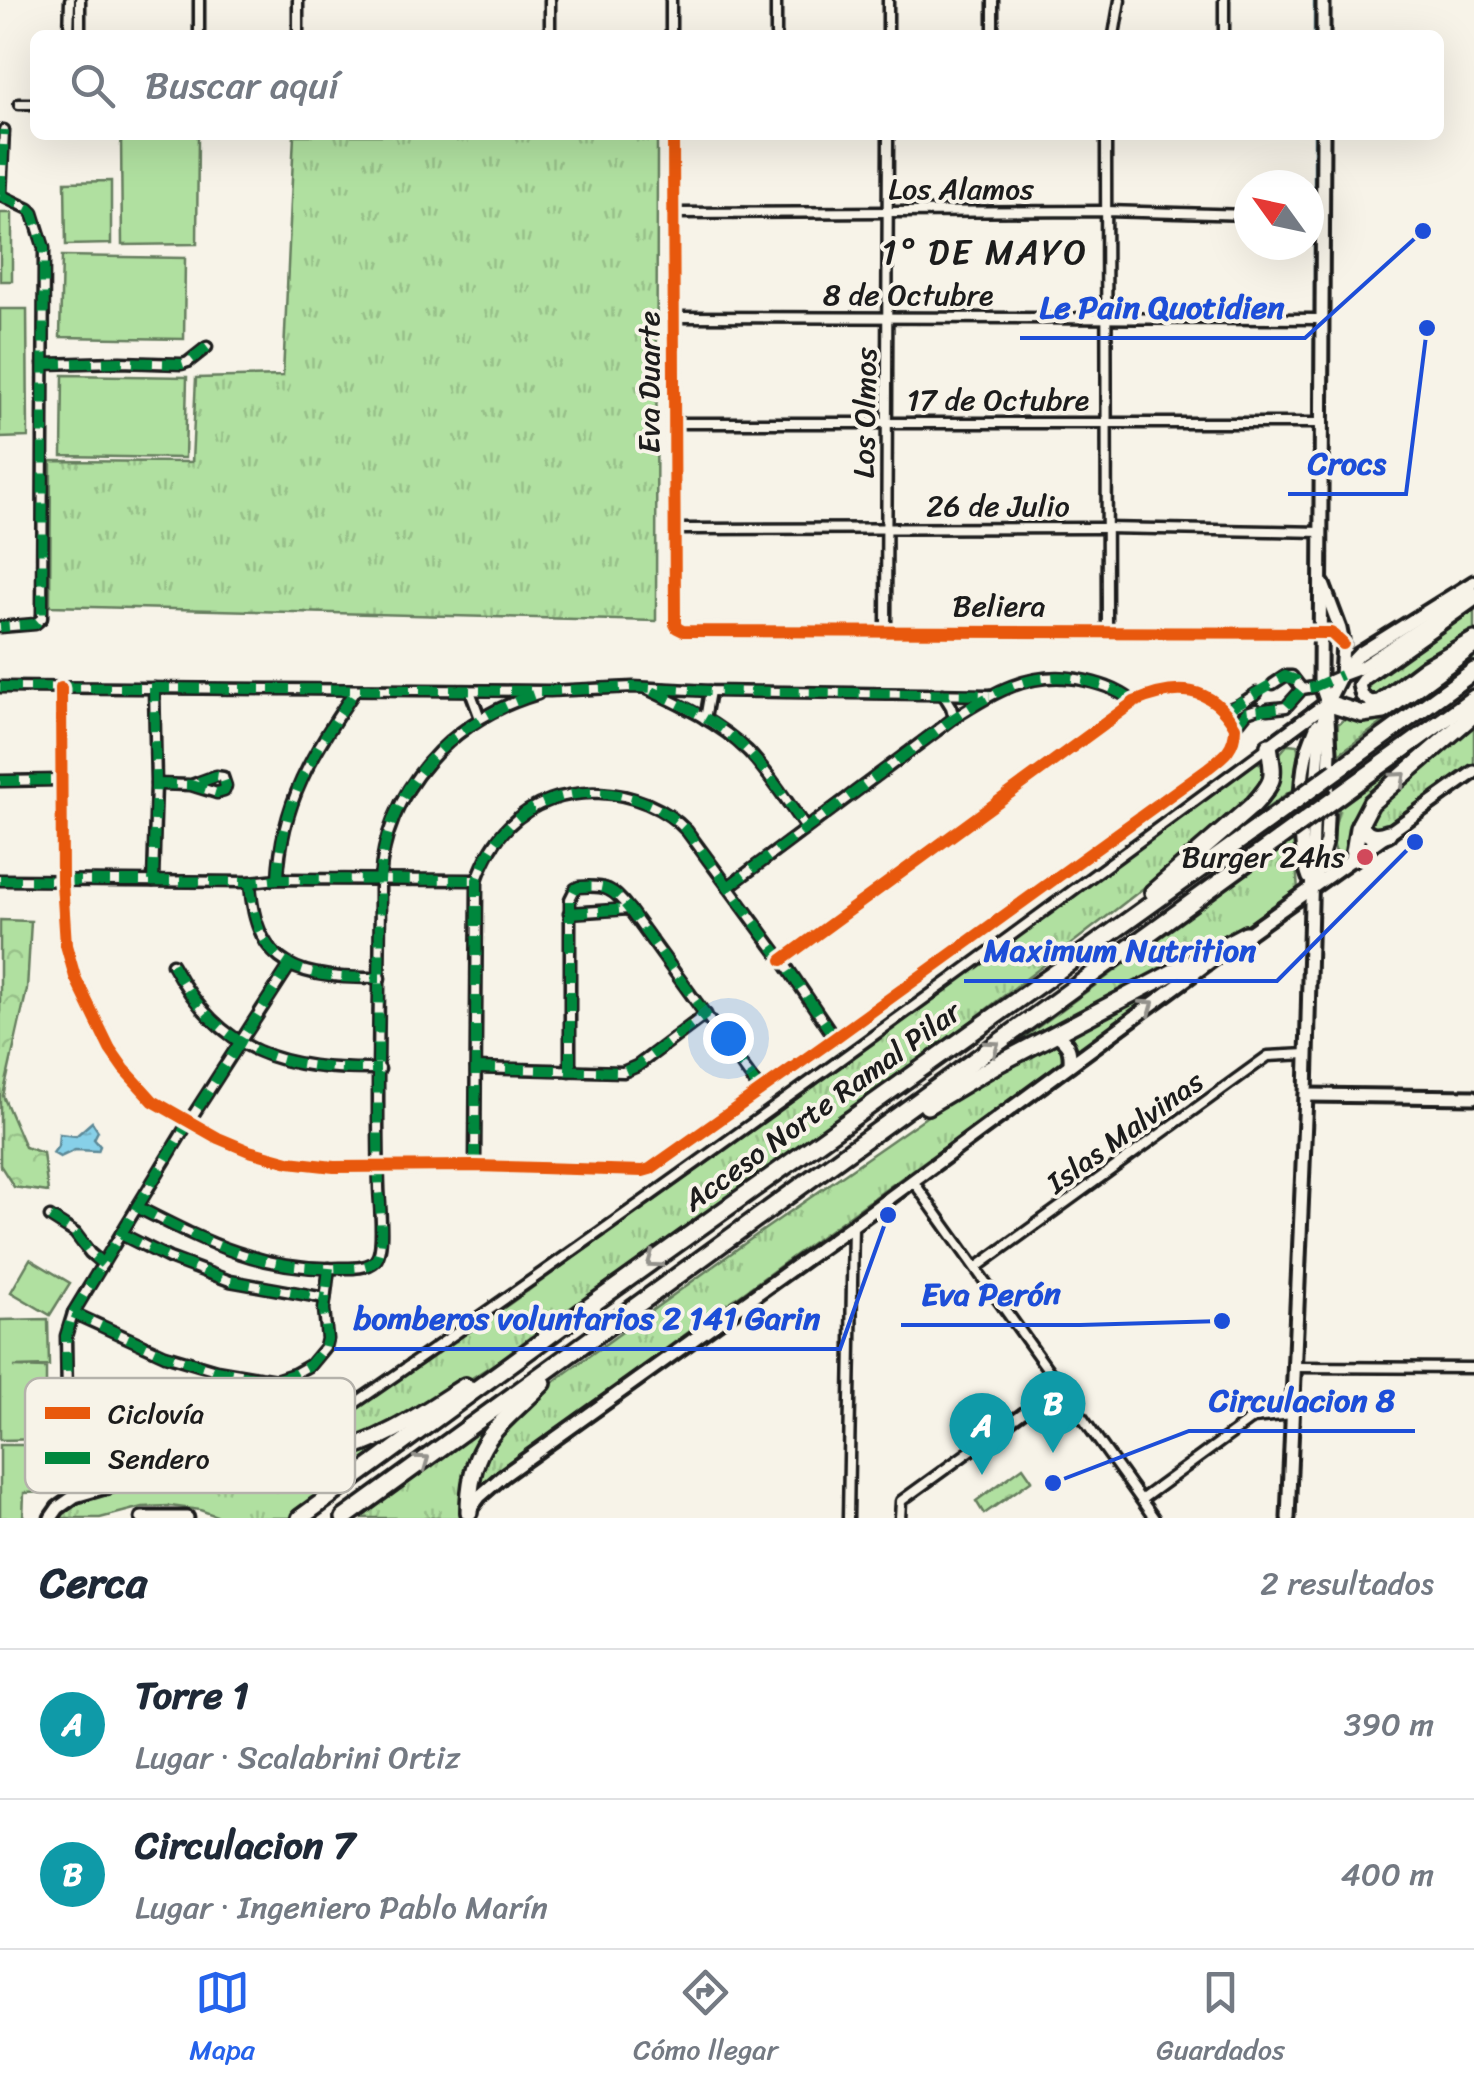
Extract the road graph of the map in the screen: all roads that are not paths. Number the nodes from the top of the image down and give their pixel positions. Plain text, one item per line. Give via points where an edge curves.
1 (70, 0) edge
2 (80, 0) edge
3 (199, 0) edge
4 (298, 0) edge
5 (550, 0) edge
6 (671, 0) edge
7 (776, 0) edge
8 (888, 0) edge
9 (993, 0) edge
10 (1120, 0) edge
11 (1224, 0) edge
12 (1323, 0) edge
13 (70, 30) edge
14 (80, 30) edge
15 (199, 30) edge
16 (298, 30) edge
17 (550, 30) edge
18 (671, 30) edge
19 (776, 30) edge
20 (888, 30) edge
21 (993, 30) edge
22 (1115, 30) edge
23 (1224, 30) edge
24 (1323, 30) edge
25 (18, 104) dead end
26 (30, 104) edge
27 (4, 130) dead end
28 (674, 140) edge
29 (888, 140) edge
30 (1106, 140) edge
31 (1324, 140) edge
32 (1321, 170) edge
33 (0, 195) edge
34 (888, 212) junction
35 (1106, 212) junction
36 (674, 213) junction
37 (1234, 214) edge
38 (1319, 260) edge
39 (674, 318) junction
40 (889, 318) junction
41 (1106, 318) junction
42 (1321, 319) junction
43 (207, 347) dead end
44 (44, 364) junction
45 (888, 422) junction
46 (1106, 422) junction
47 (674, 423) junction
48 (1321, 423) junction
49 (886, 528) junction
50 (1106, 528) junction
51 (675, 529) junction
52 (1316, 531) junction
53 (1474, 582) edge
54 (1322, 584) junction
55 (1474, 596) edge
56 (0, 627) edge
57 (677, 628) joint
58 (886, 631) junction
59 (1107, 631) junction
60 (1320, 634) junction
61 (1474, 642) edge
62 (1342, 644) junction
63 (1474, 671) edge
64 (1341, 674) junction
65 (1272, 684) dead end
66 (1320, 684) junction
67 (0, 687) edge
68 (643, 687) junction
69 (61, 688) junction
70 (154, 688) junction
71 (1302, 688) junction
72 (356, 691) junction
73 (470, 691) junction
74 (550, 691) junction
75 (710, 692) junction
76 (1258, 693) dead end
77 (942, 694) junction
78 (990, 695) junction
79 (1474, 698) edge
80 (1134, 702) junction
81 (1327, 703) junction
82 (1268, 709) dead end
83 (1256, 710) dead end
84 (1225, 711) junction
85 (1474, 714) edge
86 (480, 718) junction
87 (954, 718) junction
88 (705, 719) junction
89 (1235, 727) junction
90 (1269, 746) junction
91 (1474, 772) edge
92 (60, 780) junction
93 (0, 782) edge
94 (156, 784) junction
95 (191, 785) dead end
96 (1360, 824) junction
97 (805, 828) junction
98 (1388, 833) junction
99 (1353, 858) junction
100 (278, 879) junction
101 (0, 880) edge
102 (154, 880) junction
103 (380, 880) junction
104 (477, 880) junction
105 (62, 882) junction
106 (250, 882) junction
107 (728, 887) junction
108 (1312, 887) junction
109 (629, 909) junction
110 (570, 912) junction
111 (1246, 934) junction
112 (1074, 959) junction
113 (782, 960) junction
114 (172, 964) dead end
115 (290, 965) junction
116 (380, 978) junction
117 (706, 1014) junction
118 (1056, 1034) junction
119 (836, 1038) junction
120 (241, 1042) junction
121 (1307, 1054) junction
122 (1070, 1064) junction
123 (476, 1068) junction
124 (380, 1070) junction
125 (570, 1072) junction
126 (760, 1090) junction
127 (1306, 1095) junction
128 (1474, 1097) edge
129 (188, 1123) junction
130 (475, 1166) junction
131 (378, 1167) junction
132 (913, 1181) junction
133 (136, 1207) junction
134 (50, 1218) dead end
135 (853, 1226) junction
136 (122, 1234) junction
137 (716, 1248) junction
138 (103, 1264) junction
139 (976, 1267) junction
140 (330, 1268) junction
141 (325, 1298) junction
142 (590, 1306) junction
143 (73, 1313) junction
144 (579, 1348) junction
145 (1294, 1367) junction
146 (1474, 1368) edge
147 (67, 1378) edge
148 (263, 1378) edge
149 (285, 1378) edge
150 (1060, 1386) junction
151 (355, 1402) edge
152 (1292, 1414) junction
153 (355, 1446) edge
154 (355, 1478) edge
155 (85, 1493) edge
156 (334, 1493) edge
157 (1142, 1500) junction
158 (468, 1515) edge
159 (51, 1518) edge
160 (142, 1518) edge
161 (187, 1518) edge
162 (300, 1518) edge
163 (344, 1518) edge
164 (848, 1518) edge
165 (900, 1518) edge
166 (1154, 1518) edge
167 (1288, 1518) edge

1 - 13 street
2 - 14 street
3 - 15 street
4 - 16 street
5 - 17 street
6 - 18 street
7 - 19 street
8 - 20 street
9 - 21 street
10 - 22 street
11 - 23 street
12 - 24 street
25 - 26 street
27 - 33 street
28 - 36 street, Eva Duarte
29 - 34 street, Los Olmos
30 - 35 street
31 - 32 street
33 - 44 street via 29,209 43,240
34 - 35 street, Los Alamos
34 - 36 street, Los Alamos
34 - 40 street, Los Olmos
35 - 37 street, Los Alamos
35 - 41 street
36 - 39 street, Eva Duarte
38 - 42 street
39 - 40 street, 8 de Octubre
39 - 47 street, Eva Duarte
40 - 41 street, 8 de Octubre
40 - 45 street, Los Olmos
41 - 42 street, 8 de Octubre
41 - 46 street
42 - 48 street
43 - 44 street via 182,364
44 - 56 street via 42,618
45 - 46 street, 17 de Octubre
45 - 47 street, 17 de Octubre
45 - 49 street, Los Olmos
46 - 48 street, 17 de Octubre
46 - 50 street
47 - 51 street, Eva Duarte
48 - 52 street
49 - 50 street, 26 de Julio
49 - 51 street, 26 de Julio
49 - 58 street, Los Olmos
50 - 52 street, 26 de Julio
50 - 59 street
51 - 57 street, Eva Duarte
52 - 54 street
53 - 64 street via 1359,654
54 - 60 street
54 - 62 street
55 - 61 street via 1364,678 1362,696 1379,701 1424,666
55 - 64 street
57 - 58 street, Beliera
58 - 59 street, Beliera
59 - 60 street, Beliera
60 - 62 street via 1331,633
60 - 66 street
61 - 81 highway via 1384,712 1362,714
62 - 64 street
63 - 112 highway, Acceso Norte Ramal Pilar, bridge
64 - 66 street
64 - 81 street
65 - 71 street via 1292,676
66 - 71 street
66 - 81 street
67 - 69 street
68 - 74 street
68 - 75 street
68 - 88 street
69 - 70 street
69 - 92 street
70 - 72 street
70 - 94 street
71 - 82 street via 1286,707
72 - 73 street
72 - 100 street via 301,780 282,832
73 - 74 street
73 - 86 street
74 - 86 street
75 - 77 street
75 - 88 street
76 - 84 street
77 - 78 street
77 - 87 street
78 - 80 street via 1031,679 1065,677 1109,686
78 - 87 street
137 -> 79 highway, Acceso Norte Ramal Pilar, bridge
80 - 84 street via 1167,690 1190,691
80 - 113 street
81 - 90 street
81 - 108 street
83 - 89 street
84 - 89 street
96 -> 85 highway via 1371,803
86 - 103 street via 432,757 408,788 386,838
87 - 97 street
88 - 97 street via 749,753
89 - 119 street via 1232,746 1218,761
90 - 112 highway via 1274,774 1265,793
90 - 151 street via 871,1040
91 - 98 street
92 - 93 street
92 - 105 street
94 - 95 street
94 - 102 street
96 - 98 highway via 1374,836
96 - 99 highway
97 - 107 street
98 - 99 street
99 - 108 street
100 - 103 street
100 - 106 street
101 - 105 street
102 - 105 street
102 - 106 street
103 - 104 street
103 - 116 street
104 - 107 street via 493,844 525,813 561,798 612,793 648,802 672,817
104 - 123 street
105 - 129 street via 66,946 104,1037 153,1101
106 - 115 street via 263,937
107 - 113 street
108 - 111 street
108 - 121 street
109 - 110 street
109 - 110 street via 614,891 585,886 572,892
109 - 117 street
110 - 125 street
111 - 118 highway
122 -> 111 street
112 -> 142 highway, Acceso Norte Ramal Pilar
113 - 119 street
114 - 120 street via 205,1014
115 - 116 street via 328,977
115 - 120 street
116 - 124 street
117 - 125 street via 631,1069
117 - 126 street
118 - 122 street via 1066,1041
118 - 137 highway via 936,1100
119 - 126 street
120 - 124 street via 305,1066
120 - 129 street
121 - 127 street
121 - 139 street, Islas Malvinas via 1268,1056
122 - 132 street
123 - 125 street
123 - 130 street
124 - 131 street
126 - 130 street via 643,1172
127 - 128 street
127 - 145 street
129 - 131 street via 270,1159
129 - 133 street
130 - 131 street
131 - 140 street via 377,1260
132 - 135 street
132 - 139 street
133 - 136 street
133 - 140 street via 246,1258
134 - 138 street via 75,1233
135 - 158 street via 490,1486
135 - 164 street
136 - 138 street
136 - 141 street via 230,1280
137 - 144 highway, Acceso Norte Ramal Pilar
138 - 143 street
139 - 150 street
140 - 141 street
141 - 149 street via 321,1354
142 - 153 highway via 399,1428
142 - 154 highway, Acceso Norte Ramal Pilar
143 - 147 street
143 - 148 street via 190,1363
144 - 158 highway via 486,1440 472,1468
163 -> 144 highway, Acceso Norte Ramal Pilar
145 - 146 street
145 - 152 street
150 - 157 street
150 - 165 street via 900,1501
152 - 157 street via 1253,1418
152 - 167 street
155 - 159 street
156 - 162 highway, Acceso Norte Ramal Pilar
157 - 166 street
160 - 161 street

